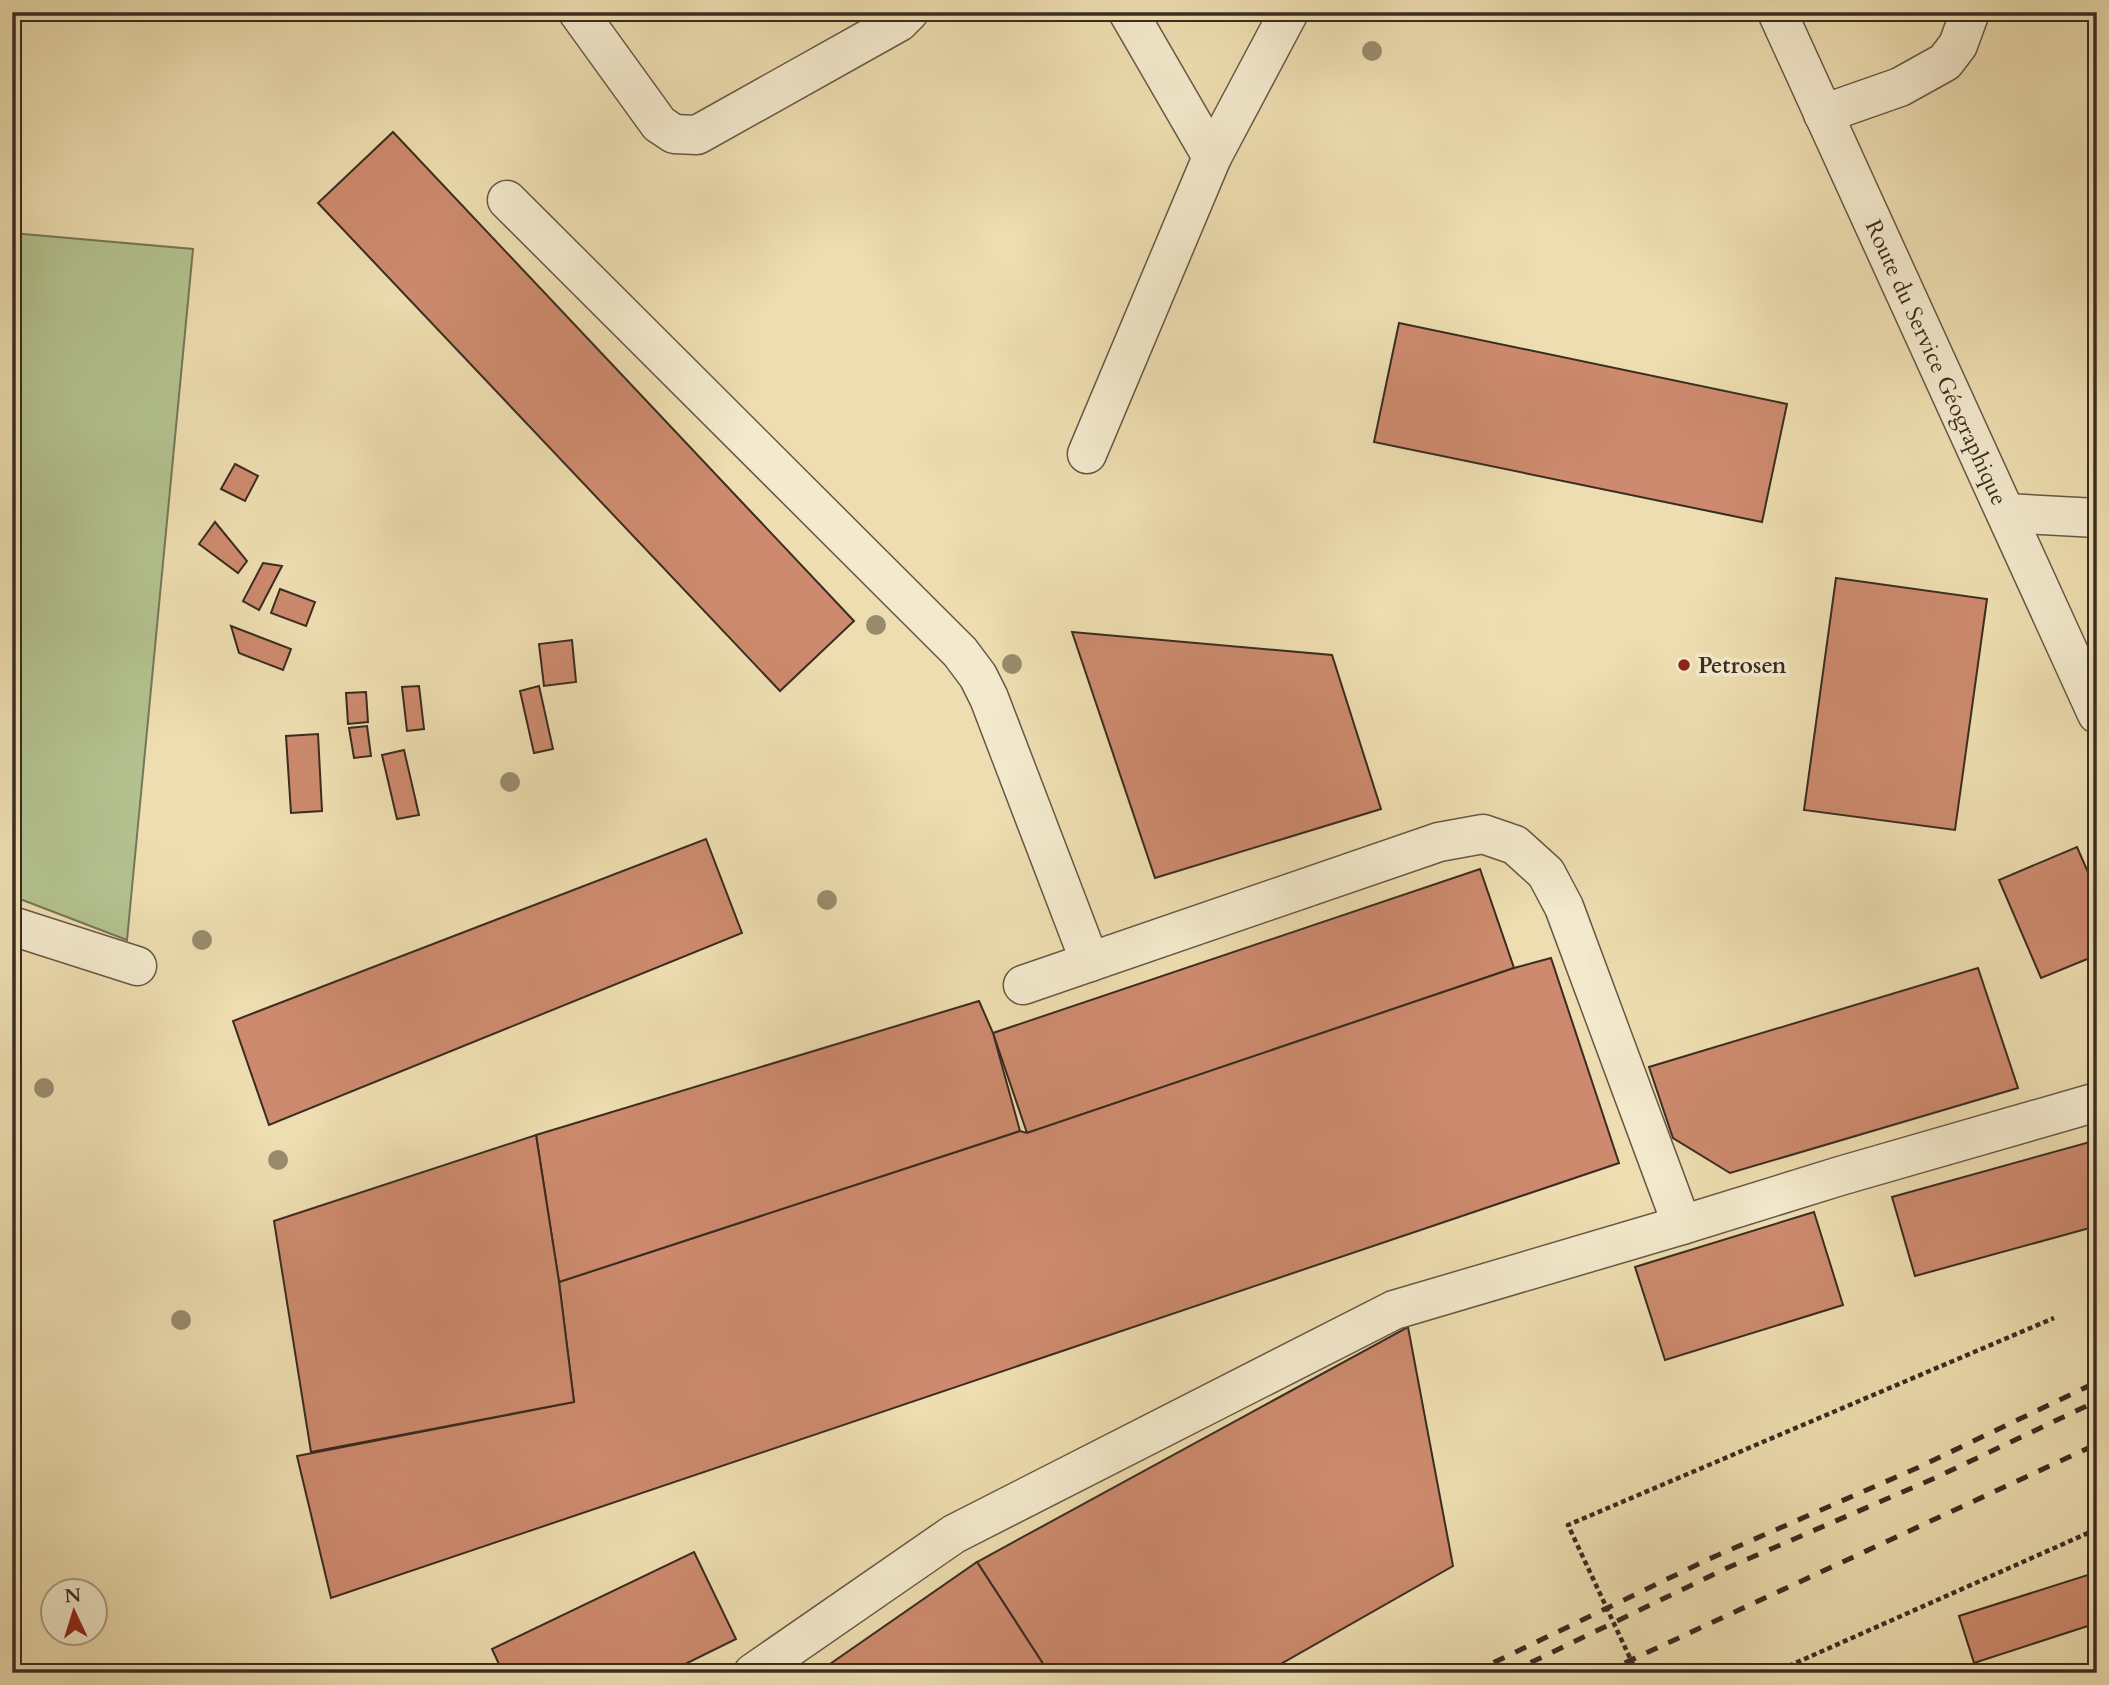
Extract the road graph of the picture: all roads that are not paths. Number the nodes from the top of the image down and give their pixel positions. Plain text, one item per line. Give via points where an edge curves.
1 (578, 12) edge
2 (909, 12) edge
3 (1128, 12) edge
4 (1289, 12) edge
5 (1777, 12) edge
6 (1970, 12) edge
7 (1823, 114) junction
8 (1212, 157) junction
9 (506, 200) dead end
10 (1087, 454) dead end
11 (2006, 513) junction
12 (2097, 519) edge
13 (2097, 714) edge
14 (12, 926) edge
15 (1090, 962) junction
16 (137, 966) dead end
17 (1023, 985) dead end
18 (2097, 1102) edge
19 (1682, 1225) junction
20 (753, 1673) edge

1 - 2 street via 659,124 674,134 697,135 899,22
3 - 8 street
4 - 8 street
5 - 7 street, Route du Service Géographique
6 - 7 street via 1958,45 1945,62 1900,87
7 - 11 street, Route du Service Géographique
8 - 10 street
9 - 15 street via 960,652 989,698
11 - 12 street
11 - 13 street, Route du Service Géographique
14 - 16 street
15 - 17 street
15 - 19 street via 1439,842 1483,834 1515,845 1546,873 1563,907
18 - 19 street
19 - 20 street via 1394,1310 954,1534

